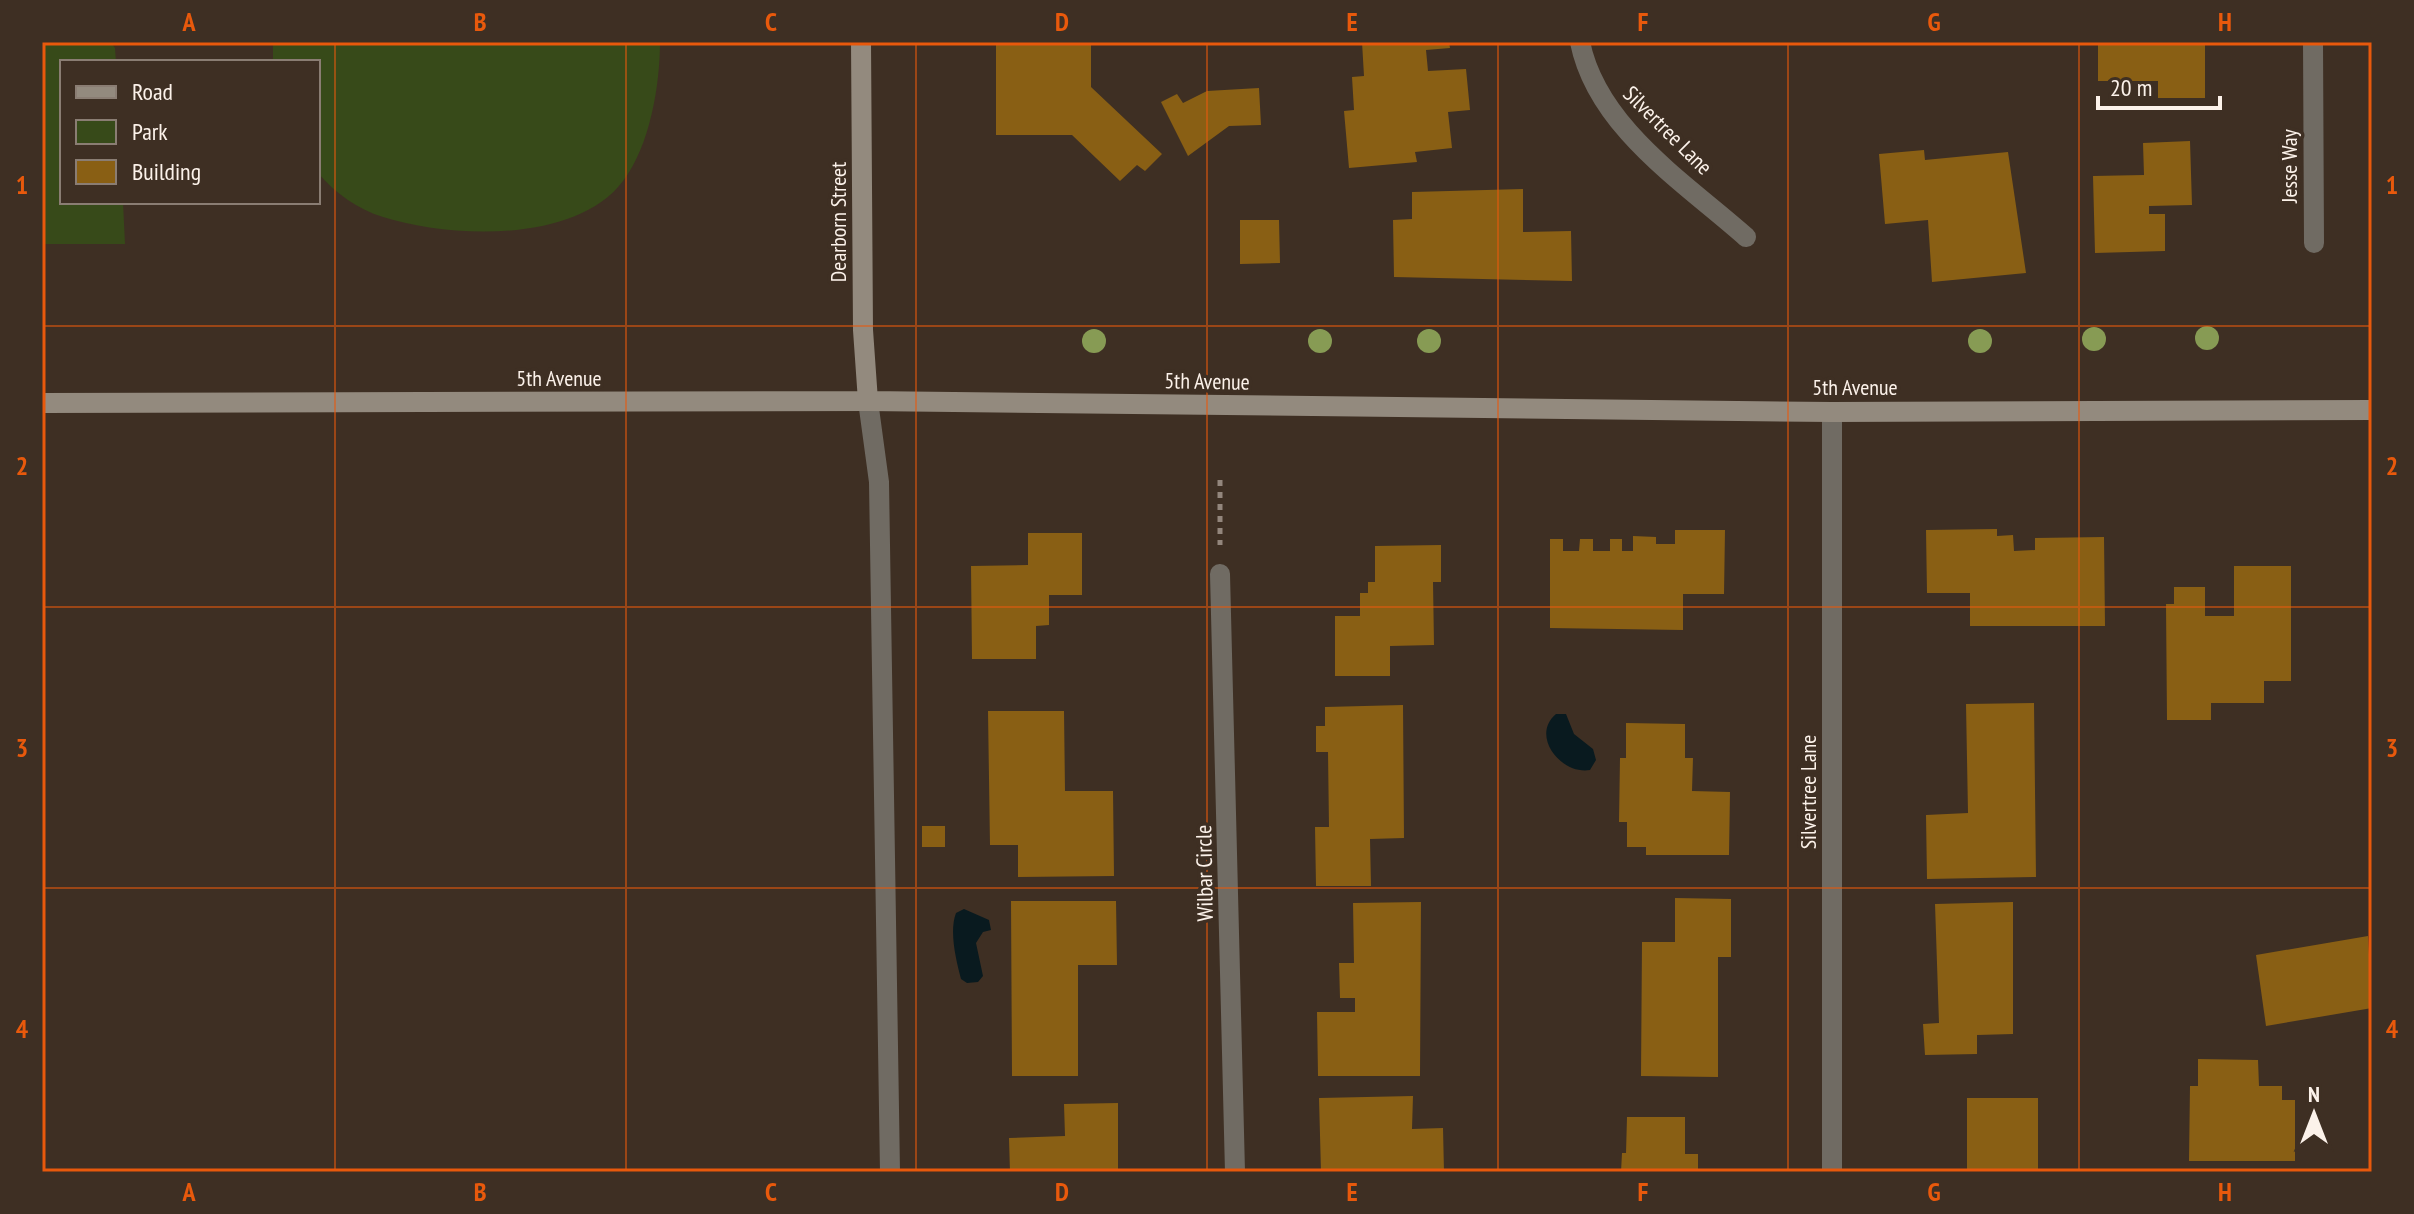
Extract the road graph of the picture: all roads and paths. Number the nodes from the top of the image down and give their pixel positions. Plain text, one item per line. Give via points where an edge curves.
1 (861, 42) edge
2 (1580, 42) edge
3 (2313, 42) edge
4 (1746, 237) dead end
5 (2314, 243) dead end
6 (868, 401) junction
7 (42, 403) edge
8 (2372, 410) edge
9 (1832, 412) junction
10 (1220, 480) dead end
11 (1220, 574) joint
12 (890, 1172) edge
13 (1235, 1172) edge
14 (1832, 1172) edge

1 - 6 main road, Dearborn Street
2 - 4 street, Silvertree Lane via 1602,100 1628,132
3 - 5 street, Jesse Way
6 - 7 main road, 5th Avenue
6 - 9 main road, 5th Avenue
6 - 12 street via 879,482
8 - 9 main road, 5th Avenue
9 - 14 street, Silvertree Lane
10 - 11 path
11 - 13 street, Wilbar Circle

